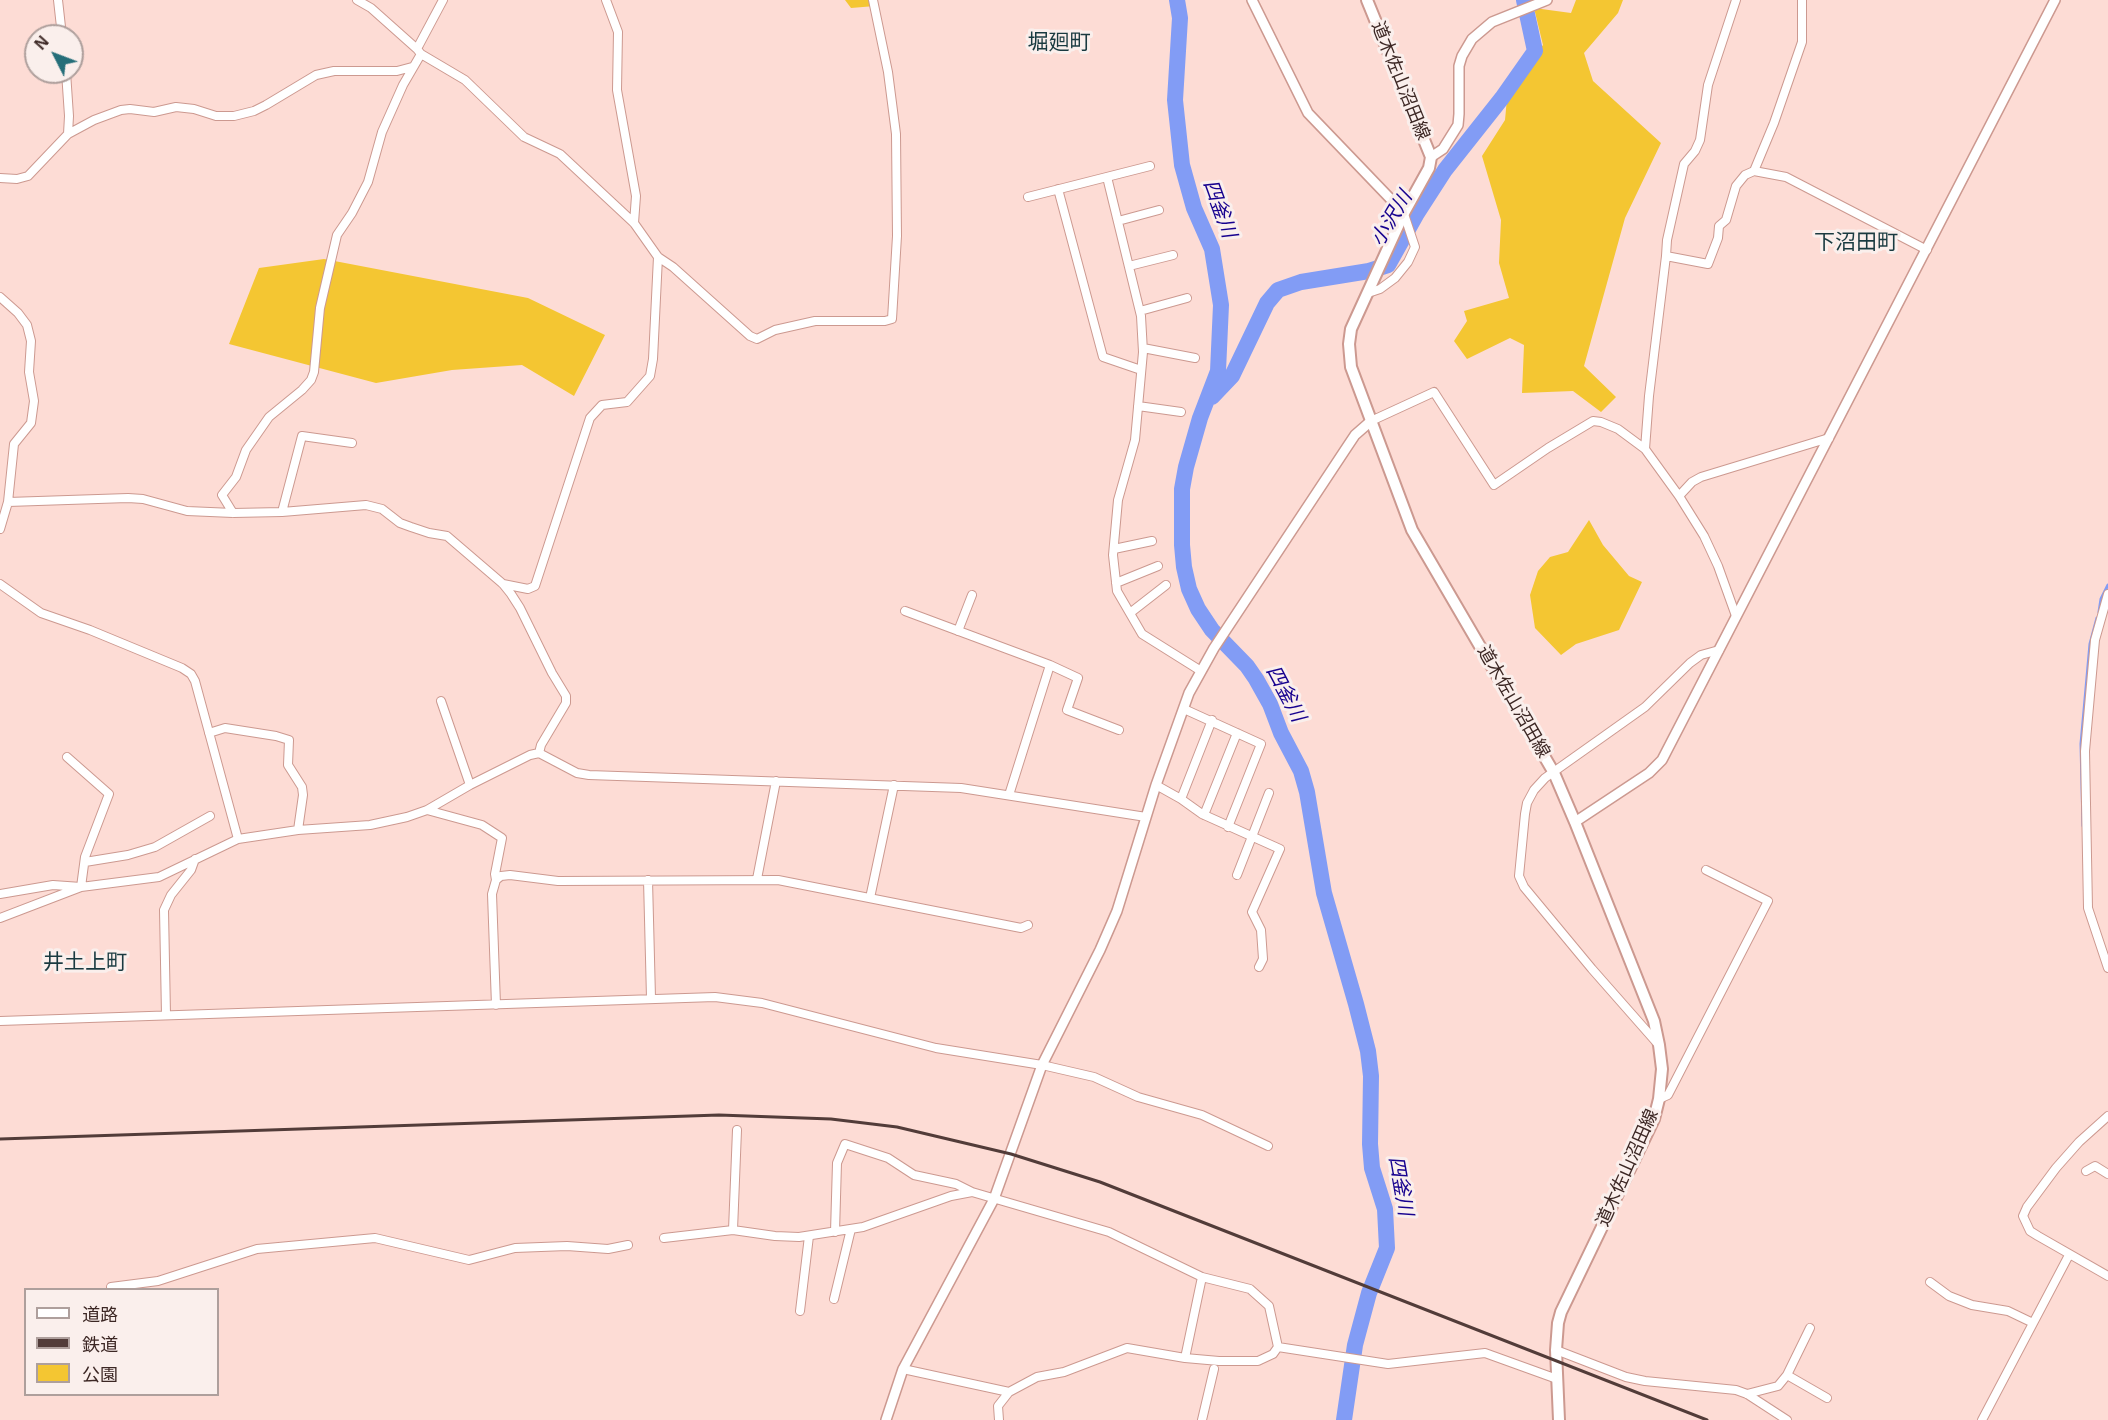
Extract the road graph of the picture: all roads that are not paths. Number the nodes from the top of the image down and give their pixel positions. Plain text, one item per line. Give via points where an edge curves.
1 (58, 0) edge
2 (357, 0) edge
3 (443, 0) edge
4 (606, 0) edge
5 (873, 0) edge
6 (1252, 0) edge
7 (1367, 0) edge
8 (1547, 0) edge
9 (1736, 0) edge
10 (1802, 0) edge
11 (2055, 0) edge
12 (61, 24) edge
13 (419, 51) junction
14 (412, 67) junction
15 (67, 84) edge
16 (68, 134) junction
17 (1431, 158) junction
18 (1150, 166) dead end
19 (1754, 171) junction
20 (1107, 177) junction
21 (0, 178) edge
22 (1058, 189) junction
23 (1028, 197) dead end
24 (1159, 210) dead end
25 (1404, 215) junction
26 (1118, 221) junction
27 (634, 223) junction
28 (1927, 250) junction
29 (1173, 255) dead end
30 (1666, 256) junction
31 (658, 257) junction
32 (1129, 266) junction
33 (1368, 293) junction
34 (0, 297) edge
35 (1187, 298) dead end
36 (1140, 311) junction
37 (1143, 348) junction
38 (1196, 358) dead end
39 (1141, 370) junction
40 (1138, 406) junction
41 (1181, 412) dead end
42 (1371, 421) junction
43 (1829, 438) junction
44 (352, 444) dead end
45 (1645, 449) junction
46 (1679, 496) junction
47 (8, 502) junction
48 (282, 512) junction
49 (233, 513) junction
50 (0, 529) edge
51 (1152, 541) dead end
52 (1114, 549) junction
53 (1158, 566) dead end
54 (1116, 583) junction
55 (0, 584) edge
56 (503, 584) junction
57 (1166, 585) dead end
58 (2108, 594) edge
59 (972, 595) dead end
60 (905, 611) dead end
61 (1130, 613) junction
62 (1736, 616) junction
63 (958, 631) junction
64 (1719, 650) junction
65 (1050, 665) junction
66 (1202, 671) junction
67 (441, 701) dead end
68 (1184, 709) junction
69 (1212, 720) junction
70 (1119, 730) dead end
71 (209, 733) junction
72 (1237, 733) junction
73 (539, 753) junction
74 (67, 757) dead end
75 (1554, 773) junction
76 (776, 781) junction
77 (470, 784) junction
78 (894, 785) junction
79 (1156, 785) junction
80 (1269, 793) dead end
81 (1009, 795) junction
82 (1181, 799) junction
83 (427, 810) junction
84 (1204, 815) junction
85 (210, 816) dead end
86 (1146, 818) junction
87 (1575, 822) junction
88 (1228, 827) junction
89 (298, 830) junction
90 (1252, 837) junction
91 (238, 839) junction
92 (195, 858) junction
93 (84, 862) junction
94 (1706, 870) dead end
95 (1237, 875) dead end
96 (757, 879) junction
97 (496, 880) junction
98 (648, 880) junction
99 (81, 887) junction
100 (0, 894) edge
101 (870, 898) junction
102 (0, 918) edge
103 (1028, 925) dead end
104 (1259, 967) dead end
105 (2108, 968) edge
106 (651, 998) junction
107 (496, 1005) junction
108 (166, 1015) junction
109 (0, 1021) edge
110 (1659, 1045) junction
111 (1042, 1065) junction
112 (1659, 1099) junction
113 (2108, 1116) edge
114 (737, 1130) dead end
115 (1268, 1146) dead end
116 (2086, 1171) dead end
117 (2108, 1174) edge
118 (972, 1192) junction
119 (994, 1199) junction
120 (851, 1229) junction
121 (733, 1230) junction
122 (835, 1232) junction
123 (809, 1236) junction
124 (664, 1238) dead end
125 (628, 1245) dead end
126 (2068, 1255) junction
127 (2107, 1274) edge
128 (1202, 1277) junction
129 (1930, 1282) dead end
130 (111, 1287) dead end
131 (834, 1299) dead end
132 (800, 1311) dead end
133 (2033, 1323) junction
134 (1810, 1328) dead end
135 (1278, 1347) junction
136 (1556, 1350) junction
137 (1185, 1358) junction
138 (903, 1369) junction
139 (1214, 1369) dead end
140 (1787, 1375) junction
141 (1557, 1379) junction
142 (1009, 1392) junction
143 (1747, 1394) junction
144 (1827, 1398) dead end
145 (886, 1420) edge
146 (999, 1420) edge
147 (1202, 1420) edge
148 (1559, 1420) edge
149 (1787, 1420) edge
150 (1982, 1420) edge

1 - 12 street
2 - 13 street
3 - 13 street
4 - 27 street via 618,32 617,90 636,196
5 - 31 street via 896,134 897,236 892,319 815,321 775,330 757,339
6 - 25 street via 1308,113
7 - 17 main road, 道木佐山沼田線
8 - 17 street via 1491,22 1472,39 1459,66 1458,125 1443,149
9 - 30 street via 1708,85 1700,140 1684,164
10 - 19 street via 1802,42
11 - 28 street
13 - 14 street
13 - 27 street via 465,80 524,137 560,154
14 - 16 street via 316,75 244,114 216,116 186,107 154,112 130,109 94,120
14 - 49 street via 382,132 368,182 337,236 320,308 311,380 269,417 246,450 236,477 222,495
15 - 16 street
16 - 21 street via 28,176
17 - 25 main road, 道木佐山沼田線
18 - 20 street
19 - 28 street via 1786,177
19 - 30 street via 1736,186 1708,264
20 - 22 street
20 - 26 street
22 - 23 street
22 - 39 street via 1103,357
24 - 26 street
25 - 33 main road, 道木佐山沼田線
25 - 33 street via 1415,247 1395,278
26 - 32 street
27 - 31 street
28 - 43 street
29 - 32 street
30 - 45 street
31 - 56 street via 650,376 627,402 602,405 590,418 535,586 528,589
32 - 36 street
33 - 42 main road, 道木佐山沼田線 via 1352,329 1349,356
34 - 47 street via 27,325 34,393 31,423 14,444
35 - 36 street
36 - 37 street
37 - 38 street
37 - 39 street
39 - 40 street
40 - 41 street
40 - 52 street via 1135,440 1118,500
42 - 45 street via 1434,392 1494,485 1593,421 1618,429
42 - 66 street via 1355,435
42 - 75 main road, 道木佐山沼田線 via 1412,530
43 - 46 street via 1701,477
43 - 62 street
44 - 48 street via 302,436
45 - 46 street
46 - 62 street via 1710,548
47 - 49 street via 128,498 187,512
47 - 50 street
48 - 49 street
48 - 56 street via 374,506 400,523 447,536
51 - 52 street
52 - 54 street
53 - 54 street
54 - 61 street
55 - 71 street via 41,613 182,668 195,681
56 - 73 street via 520,608 566,696
57 - 61 street
58 - 105 street via 2095,640 2085,751 2088,908
59 - 63 street
60 - 63 street
61 - 66 street via 1142,634
62 - 64 street
63 - 65 street
64 - 75 street via 1690,663 1645,707
64 - 87 street via 1662,760 1649,773
65 - 70 street via 1078,678 1067,710
65 - 81 street
66 - 68 street
67 - 77 street
68 - 69 street
68 - 79 street
69 - 72 street
69 - 82 street
71 - 89 street via 225,728 289,740 288,765 303,795
71 - 91 street
72 - 84 street
72 - 88 street via 1261,744
73 - 76 street via 577,773 589,775
73 - 77 street
74 - 93 street via 109,794
75 - 87 main road, 道木佐山沼田線
75 - 110 street via 1534,790 1527,804 1519,876 1524,887
76 - 78 street
76 - 96 street
77 - 83 street
78 - 81 street
78 - 101 street
79 - 82 street
79 - 86 street
80 - 90 street
81 - 86 street
82 - 84 street
83 - 89 street via 370,825
83 - 97 street via 482,825 502,838
84 - 88 street
85 - 93 street via 155,847
86 - 111 street via 1117,911
87 - 110 main road, 道木佐山沼田線 via 1654,1022
88 - 90 street
89 - 91 street
90 - 95 street
90 - 104 street via 1281,849 1252,912 1261,930 1263,959
91 - 92 street
92 - 99 street via 159,877
92 - 108 street via 164,910
93 - 99 street
94 - 112 street via 1768,901 1668,1095
96 - 98 street
96 - 101 street via 794,882
97 - 98 street via 510,875 558,881
97 - 107 street via 492,894
98 - 106 street
99 - 100 street via 53,885
99 - 102 street
101 - 103 street via 1021,928
106 - 107 street
106 - 111 street via 715,997 762,1003 936,1048
107 - 108 street
108 - 109 street
110 - 112 main road, 道木佐山沼田線
111 - 115 street via 1094,1077 1138,1097 1202,1115
111 - 119 street
112 - 136 main road, 道木佐山沼田線 via 1654,1119 1561,1312
113 - 126 street via 2056,1168 2023,1216 2030,1231
114 - 121 street
116 - 117 street via 2095,1166
118 - 119 street
118 - 120 street
118 - 122 street via 956,1184 914,1175 888,1158 845,1144 837,1163
119 - 128 street via 1109,1232
119 - 138 street
120 - 122 street
120 - 131 street
121 - 123 street
121 - 124 street
122 - 123 street
123 - 132 street
125 - 130 street via 608,1249 515,1248 469,1260 375,1238 257,1249 158,1281
126 - 127 street
126 - 133 street
128 - 135 street via 1250,1289 1269,1306
128 - 137 street
129 - 133 street via 1948,1296 2008,1311
133 - 150 street
134 - 140 street
135 - 137 street via 1258,1361
135 - 141 street via 1388,1364 1485,1353
136 - 141 main road, 道木佐山沼田線
136 - 143 street via 1626,1377
137 - 142 street via 1127,1348 1064,1372 1037,1377
138 - 142 street
138 - 145 street
139 - 147 street
140 - 143 street via 1778,1386
140 - 144 street
141 - 148 main road, 道木佐山沼田線
142 - 146 street via 998,1406
143 - 149 street

